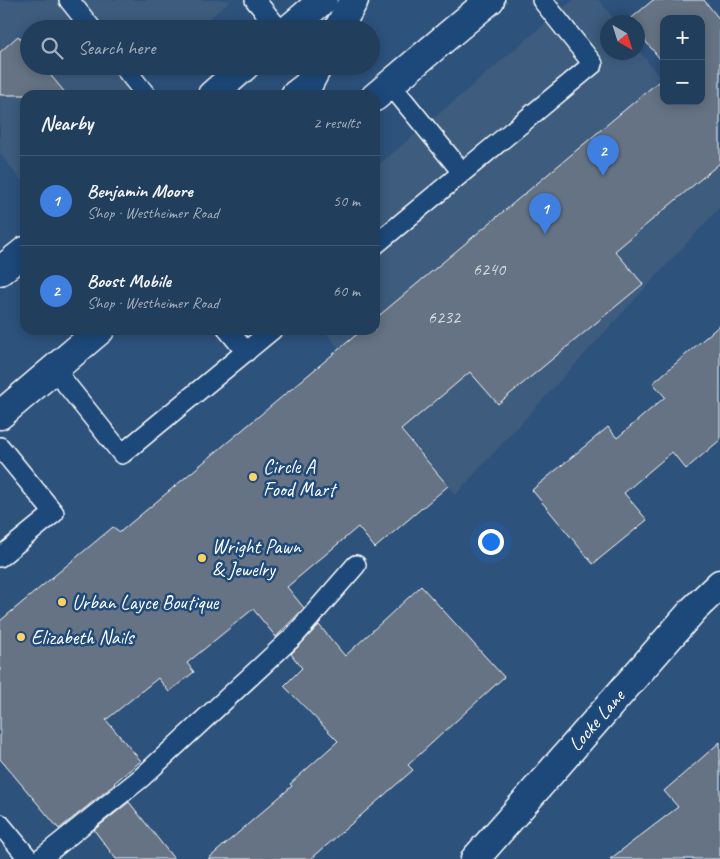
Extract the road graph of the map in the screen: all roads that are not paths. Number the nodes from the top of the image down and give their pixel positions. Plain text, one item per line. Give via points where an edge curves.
1 (69, 0) edge
2 (255, 0) edge
3 (323, 0) edge
4 (354, 0) edge
5 (490, 0) edge
6 (542, 0) edge
7 (85, 20) edge
8 (272, 20) edge
9 (300, 20) edge
10 (343, 20) edge
11 (130, 75) edge
12 (235, 75) edge
13 (313, 75) edge
14 (142, 90) edge
15 (218, 90) edge
16 (302, 90) edge
17 (382, 90) edge
18 (462, 172) junction
19 (380, 241) edge
20 (20, 255) edge
21 (0, 272) edge
22 (84, 335) edge
23 (94, 335) edge
24 (232, 335) edge
25 (266, 335) edge
26 (246, 352) junction
27 (63, 362) junction
28 (0, 415) edge
29 (0, 447) edge
30 (0, 557) edge
31 (356, 565) dead end
32 (720, 584) edge
33 (0, 824) edge
34 (7, 845) edge
35 (28, 859) edge
36 (40, 859) edge
37 (475, 859) edge

1 - 7 lane
2 - 8 lane
3 - 9 main road
4 - 10 main road
5 - 17 main road
6 - 18 lane via 593,64
11 - 14 lane
12 - 15 main road
13 - 16 main road
17 - 18 lane
18 - 19 lane
20 - 21 main road
22 - 27 main road
23 - 27 main road
24 - 26 lane
25 - 26 lane
26 - 27 lane via 122,454
27 - 28 main road
29 - 30 lane via 54,513
31 - 36 lane via 295,635 141,778
32 - 37 main road, Locke Lane via 694,609
33 - 34 lane
34 - 35 lane

